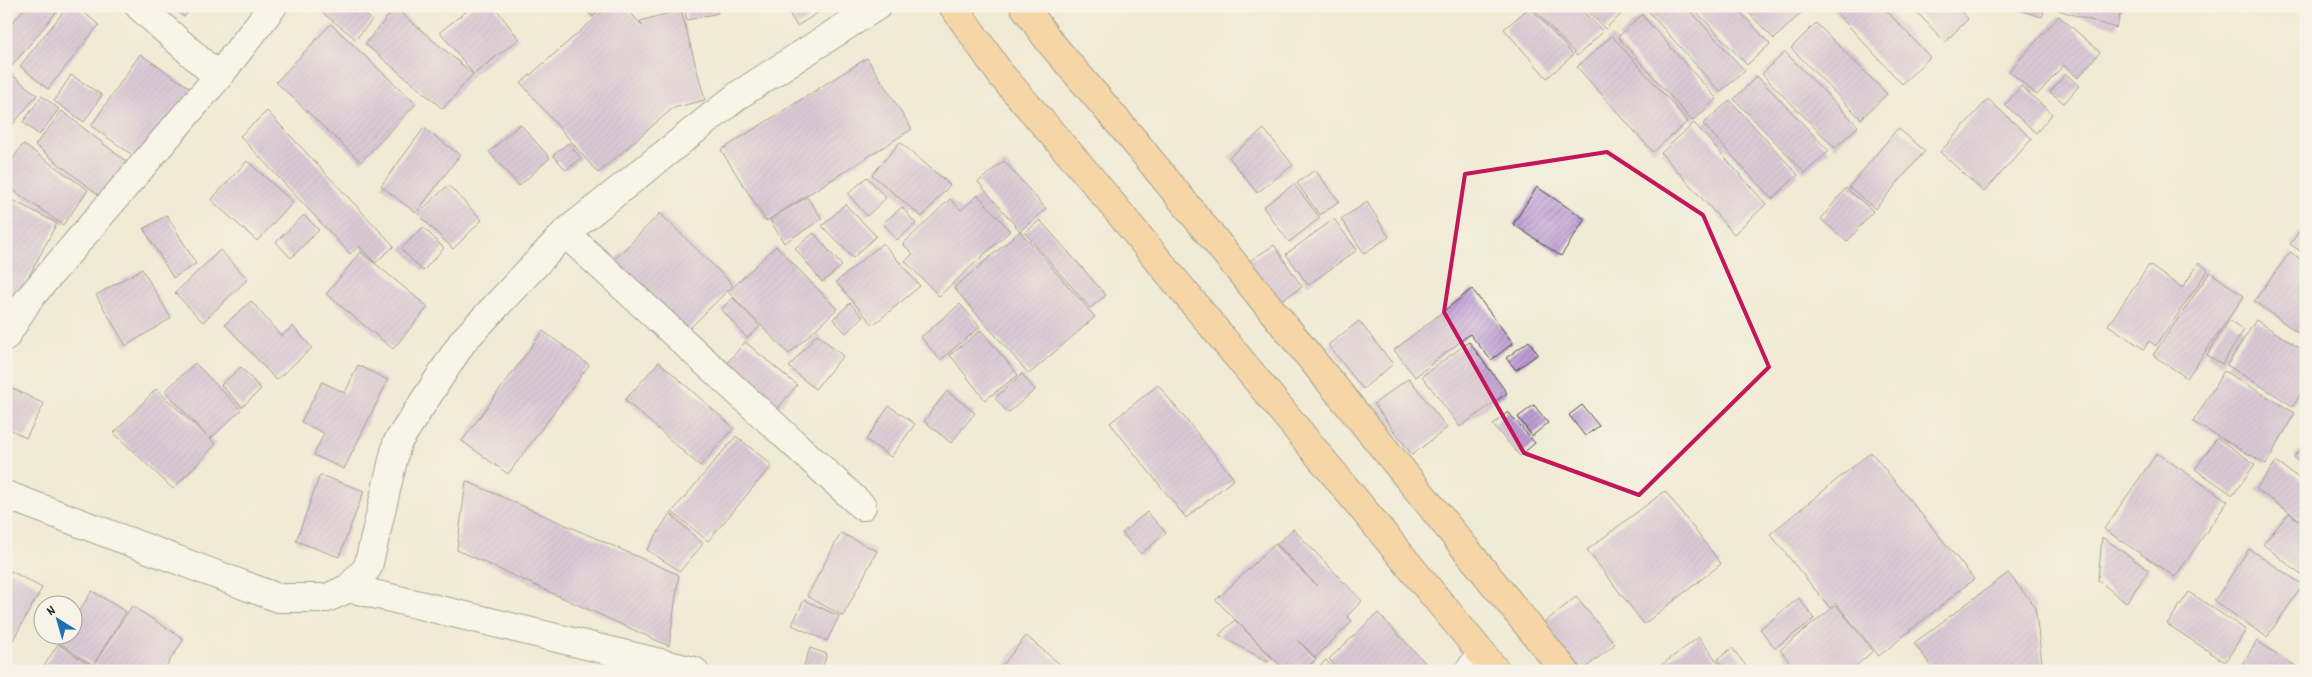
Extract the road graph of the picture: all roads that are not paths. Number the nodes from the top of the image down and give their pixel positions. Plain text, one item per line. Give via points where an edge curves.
1 (139, 6) edge
2 (273, 6) edge
3 (877, 6) edge
4 (953, 6) edge
5 (1024, 6) edge
6 (218, 77) junction
7 (565, 233) junction
8 (6, 336) edge
9 (6, 495) edge
10 (862, 506) dead end
11 (350, 588) junction
12 (1482, 665) edge
13 (694, 671) edge
14 (1565, 671) edge

1 - 6 street
2 - 6 street
3 - 7 street via 740,94
4 - 12 highway via 1002,76 1089,176
5 - 14 highway via 1049,41 1131,137
6 - 8 street via 28,300
7 - 10 street
7 - 11 street via 463,340 396,443 368,567
9 - 11 street via 278,598 327,598
11 - 13 street

